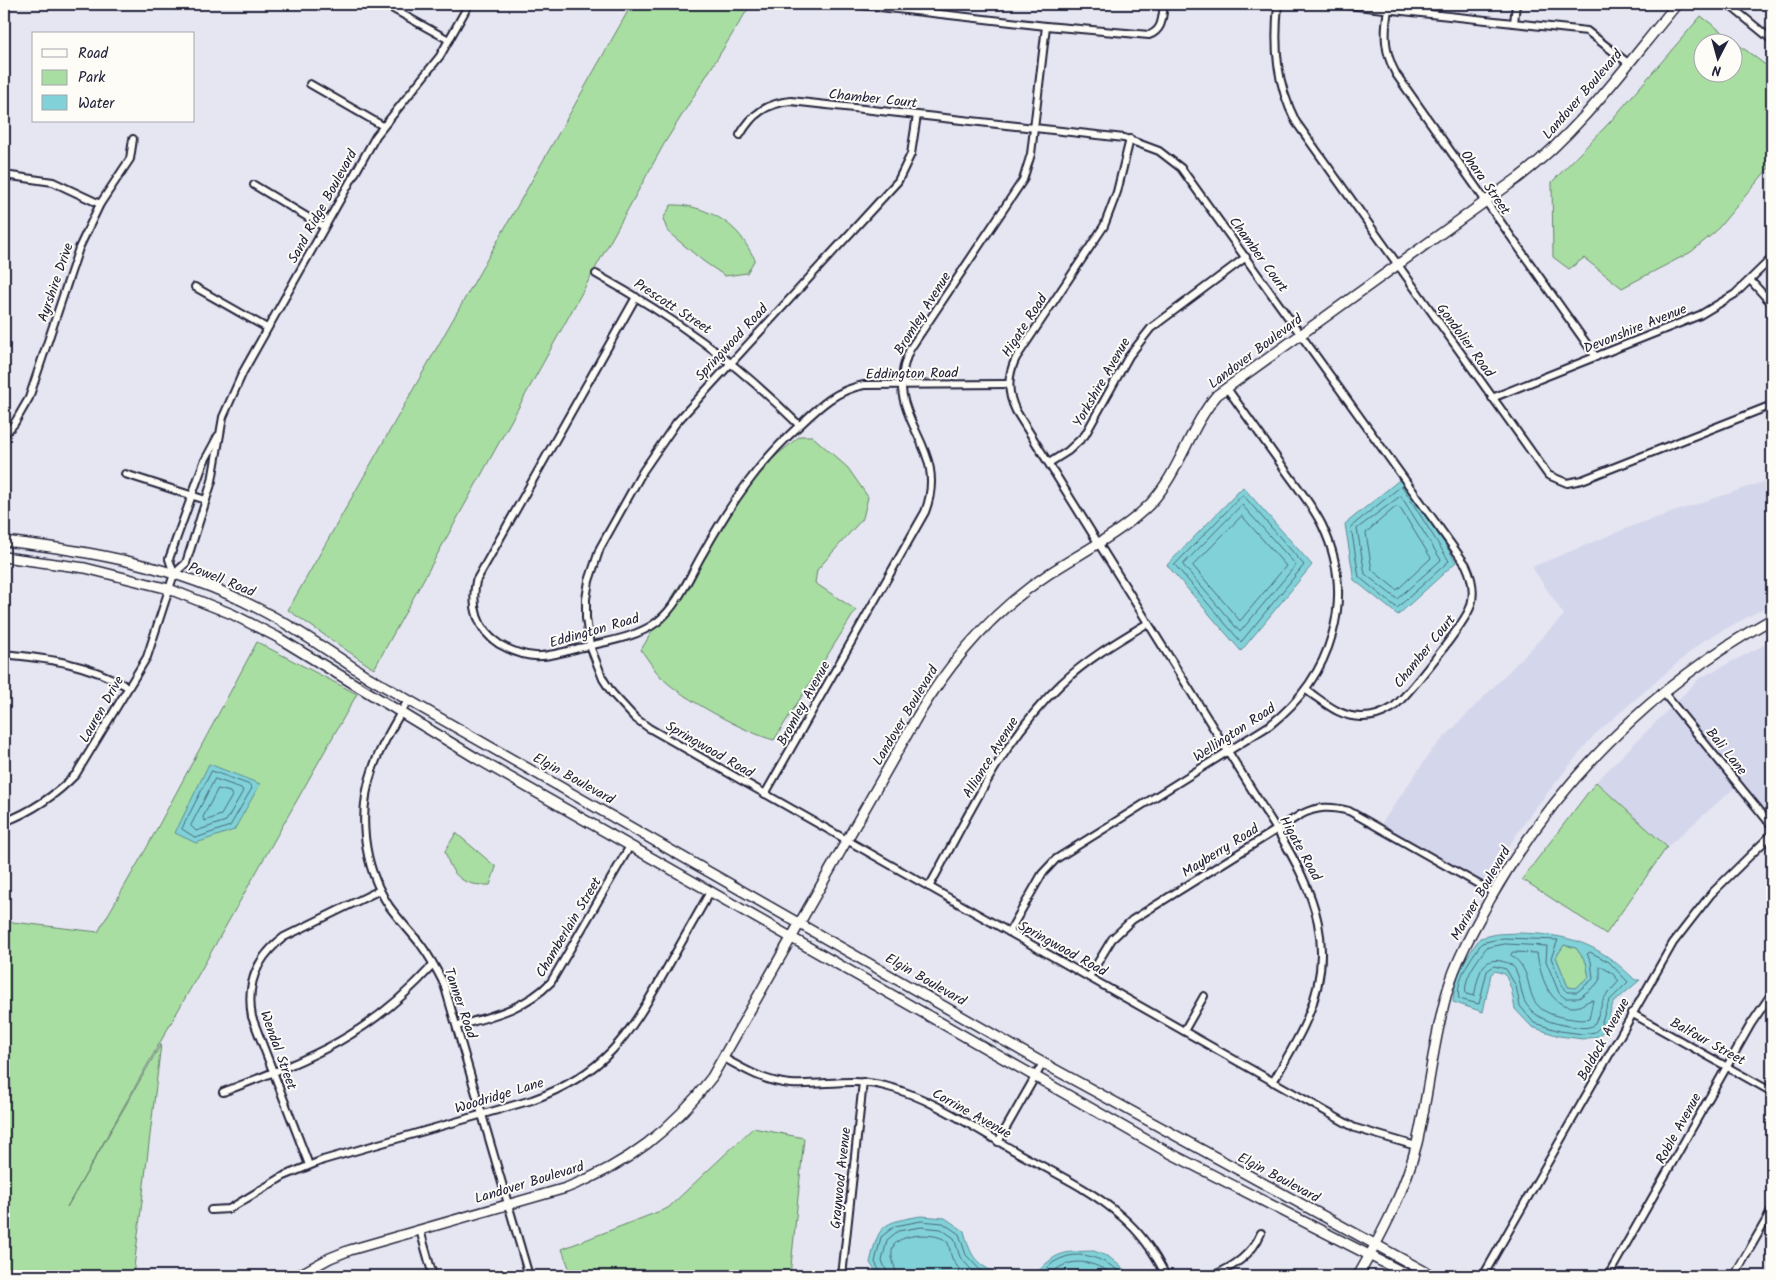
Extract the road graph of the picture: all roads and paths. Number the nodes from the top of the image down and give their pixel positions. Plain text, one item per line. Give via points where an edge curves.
1 (384, 4) edge
2 (469, 4) edge
3 (853, 4) edge
4 (1164, 4) edge
5 (1278, 4) edge
6 (1338, 4) edge
7 (1516, 4) edge
8 (1677, 4) edge
9 (1728, 4) edge
10 (1388, 9) junction
11 (1514, 23) junction
12 (1046, 26) junction
13 (449, 40) junction
14 (1772, 40) edge
15 (1628, 63) junction
16 (310, 84) dead end
17 (917, 115) junction
18 (383, 126) junction
19 (1034, 128) junction
20 (740, 134) dead end
21 (134, 139) dead end
22 (1130, 139) junction
23 (4, 175) edge
24 (254, 185) dead end
25 (1485, 202) junction
26 (100, 204) junction
27 (324, 227) junction
28 (1246, 257) junction
29 (1772, 258) edge
30 (1397, 265) junction
31 (596, 274) dead end
32 (1751, 281) junction
33 (195, 287) dead end
34 (636, 297) junction
35 (1772, 304) edge
36 (267, 328) junction
37 (1301, 334) junction
38 (1596, 357) junction
39 (730, 361) junction
40 (1009, 384) junction
41 (901, 385) junction
42 (1226, 387) junction
43 (1492, 398) junction
44 (1772, 405) edge
45 (799, 425) junction
46 (4, 435) edge
47 (218, 435) junction
48 (1049, 463) junction
49 (124, 474) dead end
50 (192, 496) junction
51 (206, 500) junction
52 (4, 541) edge
53 (1098, 543) junction
54 (4, 557) edge
55 (174, 574) junction
56 (169, 589) junction
57 (1772, 619) edge
58 (1148, 622) junction
59 (590, 646) junction
60 (4, 654) edge
61 (128, 687) junction
62 (1306, 690) junction
63 (1663, 692) junction
64 (408, 700) junction
65 (401, 713) junction
66 (1228, 751) junction
67 (765, 794) junction
68 (4, 822) edge
69 (1772, 826) edge
70 (1277, 830) junction
71 (1772, 834) edge
72 (847, 841) junction
73 (630, 846) junction
74 (928, 887) junction
75 (380, 890) junction
76 (710, 892) junction
77 (1494, 893) junction
78 (801, 922) junction
79 (1008, 932) junction
80 (792, 938) junction
81 (434, 966) junction
82 (1089, 978) junction
83 (1772, 993) edge
84 (1204, 996) dead end
85 (1632, 1013) junction
86 (457, 1026) junction
87 (1184, 1031) junction
88 (724, 1058) junction
89 (1043, 1063) junction
90 (1727, 1066) junction
91 (273, 1072) junction
92 (1036, 1077) junction
93 (863, 1082) junction
94 (1273, 1082) junction
95 (223, 1092) dead end
96 (1772, 1092) edge
97 (482, 1114) junction
98 (998, 1142) junction
99 (1416, 1146) junction
100 (309, 1165) junction
101 (508, 1204) junction
102 (211, 1210) dead end
103 (1772, 1210) edge
104 (420, 1230) junction
105 (1261, 1233) dead end
106 (1376, 1244) junction
107 (1369, 1257) junction
108 (307, 1274) edge
109 (297, 1276) edge
110 (433, 1276) edge
111 (529, 1276) edge
112 (842, 1276) edge
113 (1166, 1276) edge
114 (1212, 1276) edge
115 (1358, 1276) edge
116 (1410, 1276) edge
117 (1433, 1276) edge
118 (1483, 1276) edge
119 (1608, 1276) edge
120 (1734, 1276) edge

1 - 13 street
2 - 13 street, Sand Ridge Boulevard
3 - 12 street
4 - 12 street via 1162,24 1157,32 1149,35
5 - 30 street, Gondolier Road via 1275,52 1288,106 1305,137
6 - 10 street
7 - 11 street
8 - 15 main road, Landover Boulevard
9 - 14 street
10 - 11 street
10 - 25 street, Ohara Street via 1385,42 1390,64
11 - 15 street via 1587,31
12 - 19 street, Bromley Avenue
13 - 18 street, Sand Ridge Boulevard via 428,72
15 - 25 main road, Landover Boulevard via 1556,147
16 - 18 street
17 - 19 street, Chamber Court
17 - 20 street, Chamber Court via 780,102 754,115
17 - 39 street, Springwood Road via 911,154 890,192
18 - 27 street, Sand Ridge Boulevard
19 - 22 street, Chamber Court
19 - 41 street, Bromley Avenue via 1032,154 1024,180 910,350 902,371
21 - 26 street, Ayrshire Drive via 130,159
22 - 28 street, Chamber Court via 1159,151 1181,168
22 - 40 street, Higate Road via 1117,192 1104,226 1016,358
23 - 26 street via 53,182
24 - 27 street
25 - 30 main road, Landover Boulevard
25 - 38 street, Ohara Street
26 - 46 street, Ayrshire Drive via 79,248 29,398
27 - 36 street, Sand Ridge Boulevard
28 - 37 street, Chamber Court
28 - 48 street, Yorkshire Avenue via 1151,328 1129,356 1086,435
29 - 32 street, Devonshire Avenue
30 - 37 main road, Landover Boulevard
30 - 43 street, Gondolier Road
31 - 34 street, Prescott Street
32 - 35 street
32 - 38 street, Devonshire Avenue via 1700,315
33 - 36 street
34 - 39 street, Prescott Street via 675,320
34 - 59 street, Eddington Road via 480,572 474,592 475,612 484,630 516,653 545,657
36 - 47 street, Sand Ridge Boulevard via 232,394
37 - 42 main road, Landover Boulevard
37 - 62 street, Chamber Court via 1466,565 1473,596 1461,626 1392,708 1373,716 1353,717 1335,710
38 - 43 street, Devonshire Avenue
39 - 45 street, Prescott Street
39 - 59 street, Springwood Road via 694,400 658,447 600,548 586,599
40 - 41 street, Eddington Road
40 - 48 street, Higate Road via 1016,411
41 - 45 street, Eddington Road via 864,385 841,391
41 - 67 street, Bromley Avenue via 904,406 930,465 930,500
42 - 53 main road, Landover Boulevard via 1209,404 1163,488 1138,516
42 - 62 street, Wellington Road via 1313,509 1334,561 1338,596 1333,631 1321,666
43 - 44 street, Gondolier Road via 1542,470 1567,483 1582,480
45 - 59 street, Eddington Road via 742,487 665,615 637,633
47 - 50 street, Sand Ridge Boulevard
47 - 51 street, Sand Ridge Boulevard via 214,471
48 - 53 street, Higate Road
49 - 50 street
50 - 51 street
50 - 55 street, Sand Ridge Boulevard via 169,559
51 - 55 street, Sand Ridge Boulevard via 186,563
52 - 55 main road, Powell Road via 93,552
53 - 58 street, Higate Road
53 - 72 main road, Landover Boulevard via 1026,591 964,650 931,693
54 - 56 main road, Powell Road via 85,568
55 - 56 street, Lauren Drive
55 - 64 main road, Powell Road via 255,606
56 - 61 street, Lauren Drive via 146,657
56 - 65 main road, Powell Road via 232,614 277,637
57 - 63 main road, Mariner Boulevard via 1709,658
58 - 66 street, Higate Road
58 - 74 street, Alliance Avenue via 1079,668 1029,718 1000,761
59 - 67 street, Springwood Road via 603,679 636,718
60 - 61 street via 72,662 108,675
61 - 68 street, Lauren Drive via 70,780 37,807
62 - 66 street, Wellington Road via 1284,714
63 - 69 street, Bali Lane
63 - 77 main road, Mariner Boulevard via 1614,737 1564,791
64 - 65 street, Tanner Road
64 - 78 main road, Elgin Boulevard
65 - 73 main road, Elgin Boulevard
65 - 75 street, Tanner Road via 373,768 365,802 367,854
66 - 70 street, Higate Road
66 - 79 street, Wellington Road via 1056,860 1042,874
67 - 72 street, Springwood Road
70 - 77 street, Mayberry Road via 1309,810 1337,808 1349,811
70 - 82 street, Mayberry Road via 1132,920 1112,939
70 - 94 street, Higate Road via 1299,866 1312,897 1321,951 1313,1004 1299,1037
71 - 85 street, Baldock Avenue via 1731,872 1691,918
72 - 74 street, Springwood Road
72 - 78 main road, Landover Boulevard
73 - 76 main road, Elgin Boulevard
73 - 86 street, Chamberlain Street via 551,982 520,1006
74 - 79 street, Springwood Road
75 - 81 street, Tanner Road
75 - 91 street, Wendal Street via 284,937 259,964 252,983 250,1006
76 - 80 main road, Elgin Boulevard
76 - 97 street, Woodridge Lane via 637,1020 614,1050 598,1065 565,1086 532,1100
77 - 99 main road, Mariner Boulevard via 1470,936 1449,986
78 - 80 main road, Landover Boulevard
78 - 89 main road, Elgin Boulevard
79 - 82 street, Springwood Road
80 - 88 main road, Landover Boulevard
80 - 92 main road, Elgin Boulevard
81 - 86 street, Tanner Road via 444,984
81 - 91 street via 398,1002 357,1032 315,1056
82 - 87 street, Springwood Road
83 - 90 street, Roble Avenue
84 - 87 street
85 - 90 street, Balfour Street
85 - 118 street, Baldock Avenue
86 - 97 street, Tanner Road
87 - 94 street, Springwood Road
88 - 93 street, Corrine Avenue via 777,1082
88 - 101 main road, Landover Boulevard via 683,1114 649,1144 590,1179
89 - 92 street
89 - 106 main road, Elgin Boulevard
90 - 96 street, Balfour Street
90 - 119 street, Roble Avenue
91 - 95 street
91 - 100 street, Wendal Street
92 - 98 street
92 - 107 main road, Elgin Boulevard via 1164,1150
93 - 98 street, Corrine Avenue via 885,1085 921,1098
93 - 112 street, Graywood Avenue
94 - 99 street, Springwood Road via 1355,1128
97 - 100 street, Woodridge Lane
97 - 101 street, Tanner Road
98 - 113 street, Corrine Avenue via 1091,1194 1121,1215 1146,1244
99 - 106 main road, Mariner Boulevard via 1396,1204
100 - 102 street, Woodridge Lane via 260,1188 228,1209
101 - 104 main road, Landover Boulevard
101 - 111 street, Tanner Road
103 - 120 street
104 - 108 main road, Landover Boulevard via 350,1250
104 - 110 street
105 - 114 street via 1255,1247 1244,1257
106 - 107 main road, Mariner Boulevard
106 - 117 main road, Elgin Boulevard
107 - 115 main road, Mariner Boulevard
107 - 116 main road, Elgin Boulevard
108 - 109 main road, Landover Boulevard

